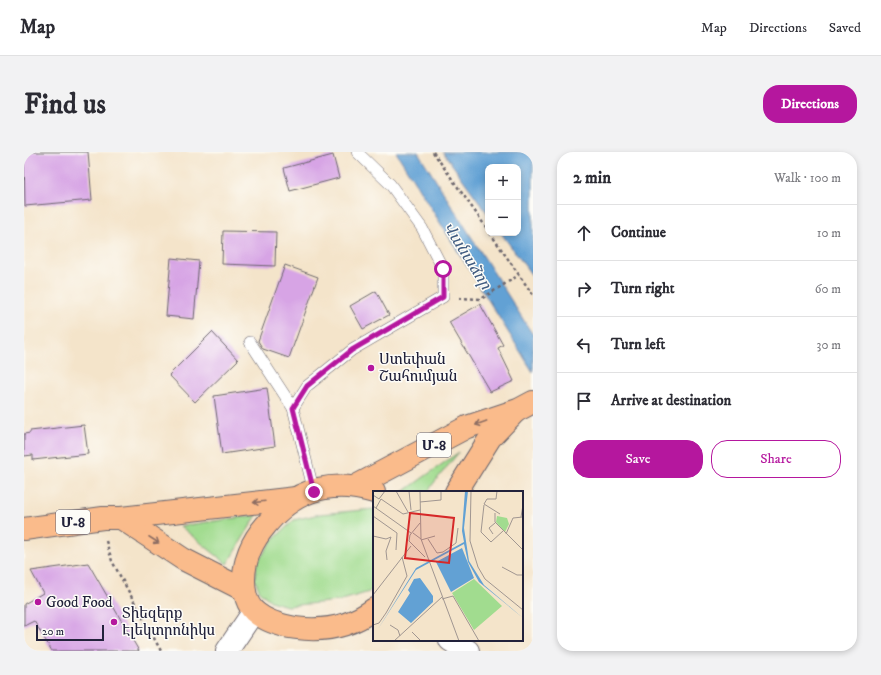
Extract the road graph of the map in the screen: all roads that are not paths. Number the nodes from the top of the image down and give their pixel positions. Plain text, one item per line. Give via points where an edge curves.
1 (357, 152) edge
2 (250, 342) dead end
3 (525, 406) edge
4 (293, 408) junction
5 (364, 490) edge
6 (457, 491) edge
7 (306, 495) junction
8 (121, 518) junction
9 (24, 529) edge
10 (244, 590) junction
11 (373, 610) edge
12 (254, 611) junction
13 (452, 641) edge
14 (227, 651) edge
15 (468, 651) edge

1 - 4 lane via 390,184 422,228 443,269 443,297 352,350 307,386
2 - 4 lane
3 -> 5 highway, Մ-8 via 467,427
3 - 6 highway, Մ-8 via 490,438
4 - 7 lane
5 - 7 highway via 324,488
7 -> 8 highway, Մ-8
7 - 10 highway via 287,504 260,532 247,556
8 - 9 highway, Մ-8 via 103,518
8 -> 10 highway via 183,559
10 - 12 highway via 247,601
11 - 12 highway via 342,626 325,629 290,627 276,623
12 - 14 street
13 - 15 street

